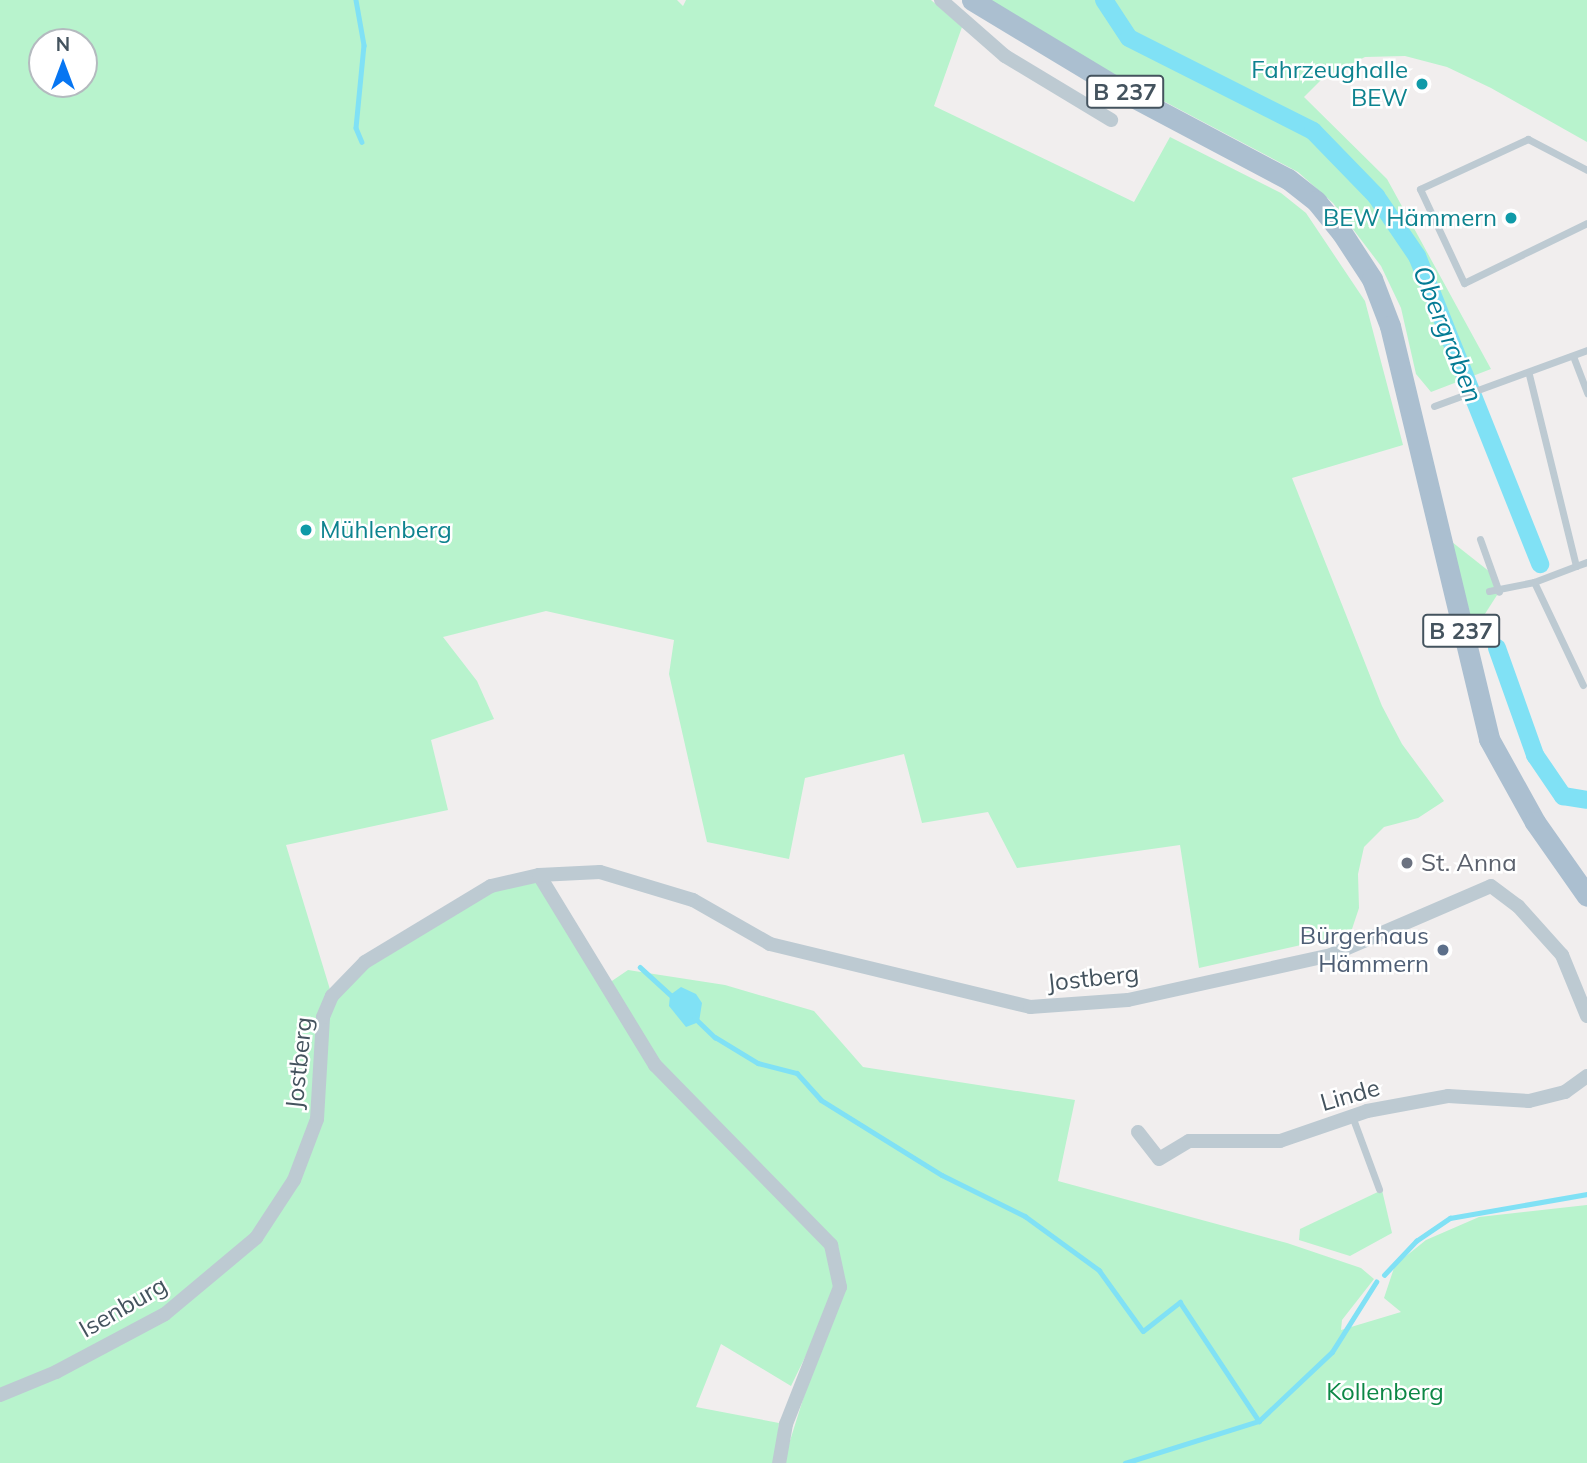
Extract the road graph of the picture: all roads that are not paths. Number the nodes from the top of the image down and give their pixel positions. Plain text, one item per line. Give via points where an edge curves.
1 (940, 0) edge
2 (972, 0) edge
3 (1111, 120) dead end
4 (1587, 170) edge
5 (1587, 223) edge
6 (1587, 350) edge
7 (1573, 356) junction
8 (1529, 375) junction
9 (1587, 393) edge
10 (1434, 406) dead end
11 (1480, 539) dead end
12 (1587, 562) edge
13 (1576, 566) junction
14 (1534, 583) junction
15 (1489, 591) dead end
16 (1499, 592) junction
17 (1583, 684) dead end
18 (539, 875) junction
19 (1587, 896) edge
20 (1587, 1016) edge
21 (1587, 1076) edge
22 (1352, 1116) junction
23 (1138, 1132) dead end
24 (1379, 1189) dead end
25 (256, 1238) joint
26 (0, 1395) edge
27 (779, 1463) edge

1 - 3 street via 1005,56
2 - 19 main road, B 237 via 1133,97 1288,179 1316,201 1350,244 1371,279 1394,338 1489,739 1535,822
4 - 5 lane via 1528,139 1420,189 1464,283
6 - 7 lane
7 - 8 lane
7 - 9 lane
8 - 10 lane
8 - 13 lane
11 - 16 lane
12 - 13 lane
13 - 14 lane
14 - 16 lane
14 - 17 lane
15 - 16 lane
18 - 20 street, Jostberg via 600,872 693,900 770,944 1030,1007 1128,1000 1331,955 1491,886 1518,905 1562,956
18 - 25 street, Jostberg via 491,886 365,962 332,996 323,1017 317,1119 295,1180
18 - 27 street via 655,1065 831,1245 840,1287 786,1424
21 - 22 street, Linde via 1565,1092 1529,1101 1448,1096
22 - 23 street, Linde via 1280,1141 1189,1141 1158,1159
22 - 24 lane
25 - 26 street, Isenburg via 165,1314 56,1372

